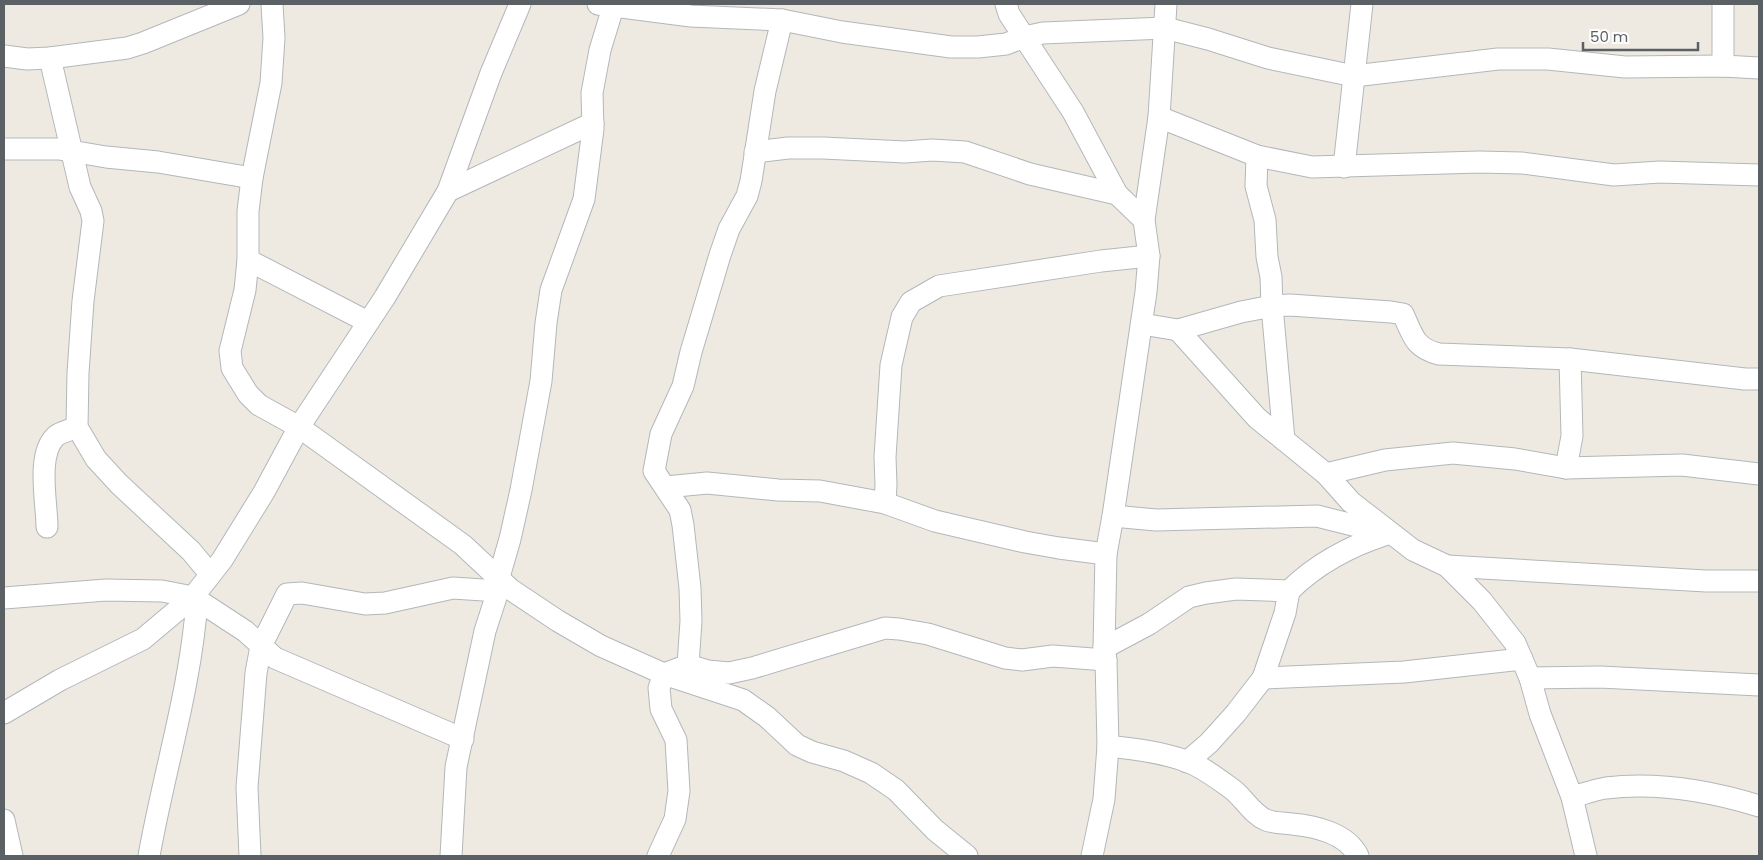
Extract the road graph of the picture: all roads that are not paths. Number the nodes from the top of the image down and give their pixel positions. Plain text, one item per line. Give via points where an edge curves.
1 (239, 4) edge
2 (272, 4) edge
3 (520, 4) edge
4 (608, 4) edge
5 (1006, 4) edge
6 (1166, 4) edge
7 (1362, 4) edge
8 (1723, 4) edge
9 (782, 20) junction
10 (1165, 28) junction
11 (1024, 37) junction
12 (4, 56) edge
13 (50, 58) junction
14 (1723, 66) junction
15 (1759, 68) edge
16 (1354, 76) junction
17 (1159, 117) junction
18 (592, 123) junction
19 (4, 149) edge
20 (72, 150) junction
21 (755, 152) junction
22 (1257, 156) junction
23 (1344, 167) junction
24 (1759, 175) edge
25 (252, 178) junction
26 (448, 191) junction
27 (1117, 194) junction
28 (1144, 220) junction
29 (1148, 256) junction
30 (248, 260) junction
31 (1272, 306) junction
32 (368, 322) junction
33 (1142, 324) junction
34 (1178, 330) junction
35 (1570, 359) junction
36 (1759, 379) edge
37 (77, 427) junction
38 (299, 427) junction
39 (1284, 440) junction
40 (1566, 468) junction
41 (1326, 474) junction
42 (1759, 474) edge
43 (666, 487) junction
44 (885, 503) junction
45 (1113, 516) junction
46 (47, 527) dead end
47 (1383, 536) junction
48 (1106, 554) junction
49 (1447, 566) junction
50 (210, 574) junction
51 (1759, 581) edge
52 (498, 584) junction
53 (1289, 591) junction
54 (4, 598) edge
55 (195, 599) junction
56 (261, 646) junction
57 (1105, 654) junction
58 (688, 666) junction
59 (1526, 669) junction
60 (664, 674) junction
61 (1263, 678) junction
62 (1759, 685) edge
63 (4, 713) edge
64 (463, 738) junction
65 (1108, 746) junction
66 (1187, 762) junction
67 (1572, 797) junction
68 (1759, 806) edge
69 (4, 820) edge
70 (12, 856) edge
71 (149, 856) edge
72 (250, 856) edge
73 (451, 856) edge
74 (658, 856) edge
75 (967, 856) edge
76 (1092, 856) edge
77 (1358, 856) edge
78 (1586, 856) edge

1 - 13 street via 127,48
2 - 25 street via 271,83
3 - 26 street
4 - 9 street via 691,16
4 - 18 street via 592,93
5 - 11 street
6 - 10 street
7 - 16 street
8 - 14 street
9 - 11 street via 951,47 1006,44
9 - 21 street
10 - 11 street via 1043,33
10 - 16 street via 1268,58
10 - 17 street
11 - 27 street via 1073,112
12 - 13 street
13 - 20 street
14 - 15 street
14 - 16 street via 1678,68 1498,59
16 - 23 street
17 - 22 street
17 - 28 street
18 - 26 street
18 - 52 street via 584,199 551,290 541,381 521,490
19 - 20 street
20 - 25 street
20 - 37 street via 80,187 94,221 83,301
21 - 27 street via 788,148 965,152 1030,174
21 - 43 street via 747,196 726,237 683,386 661,434 654,470
22 - 23 street via 1312,167
22 - 31 street via 1256,186 1265,220
23 - 24 street via 1504,162 1614,175 1669,172
25 - 30 street
26 - 32 street
27 - 28 street
28 - 29 street
29 - 33 street
29 - 44 street via 939,286 911,302 902,317 891,365 884,457
30 - 32 street
30 - 38 street via 245,290 230,351 232,368 248,394 260,405
31 - 34 street
31 - 35 street via 1403,314 1415,340 1426,350 1439,354
31 - 39 street
32 - 38 street
33 - 34 street
33 - 45 street
34 - 39 street via 1257,418
35 - 36 street
35 - 40 street via 1572,436
37 - 46 street via 56,436 45,453
37 - 50 street via 96,459 118,484 191,551
38 - 50 street via 264,492
38 - 52 street via 463,545
39 - 41 street
40 - 41 street via 1453,453 1385,460
40 - 42 street via 1682,465
41 - 47 street
43 - 44 street via 707,483 820,491
43 - 58 street via 680,510 683,525 690,588
44 - 48 street via 935,520 1025,542
45 - 47 street via 1156,520 1317,516
45 - 48 street
47 - 49 street
47 - 53 street via 1326,561
48 - 57 street
49 - 51 street via 1706,581
49 - 59 street via 1482,601 1515,643
50 - 55 street
52 - 56 street via 453,588 385,603 365,604 323,595 291,593 281,603
52 - 60 street via 601,646
52 - 64 street via 467,708
53 - 57 street via 1236,589 1189,597
53 - 61 street
54 - 55 street via 106,590 162,591
55 - 56 street via 224,616
55 - 63 street via 143,639 60,680
55 - 71 street via 195,625 183,701
56 - 64 street via 292,666
56 - 72 street via 247,787
57 - 58 street via 1022,660 1005,658 928,634 884,628 752,668 729,672
57 - 65 street
58 - 60 street
59 - 61 street
59 - 62 street via 1600,677
59 - 67 street
60 - 74 street via 659,688 661,709 676,740 679,791 675,820
60 - 75 street via 743,700 768,717 797,745 871,773 896,790 935,830
61 - 66 street via 1209,743
64 - 73 street via 456,767
65 - 66 street
65 - 76 street via 1104,799
66 - 77 street via 1215,777 1259,816 1323,830 1343,840
67 - 68 street via 1605,788 1652,786 1719,795
67 - 78 street
69 - 70 street

